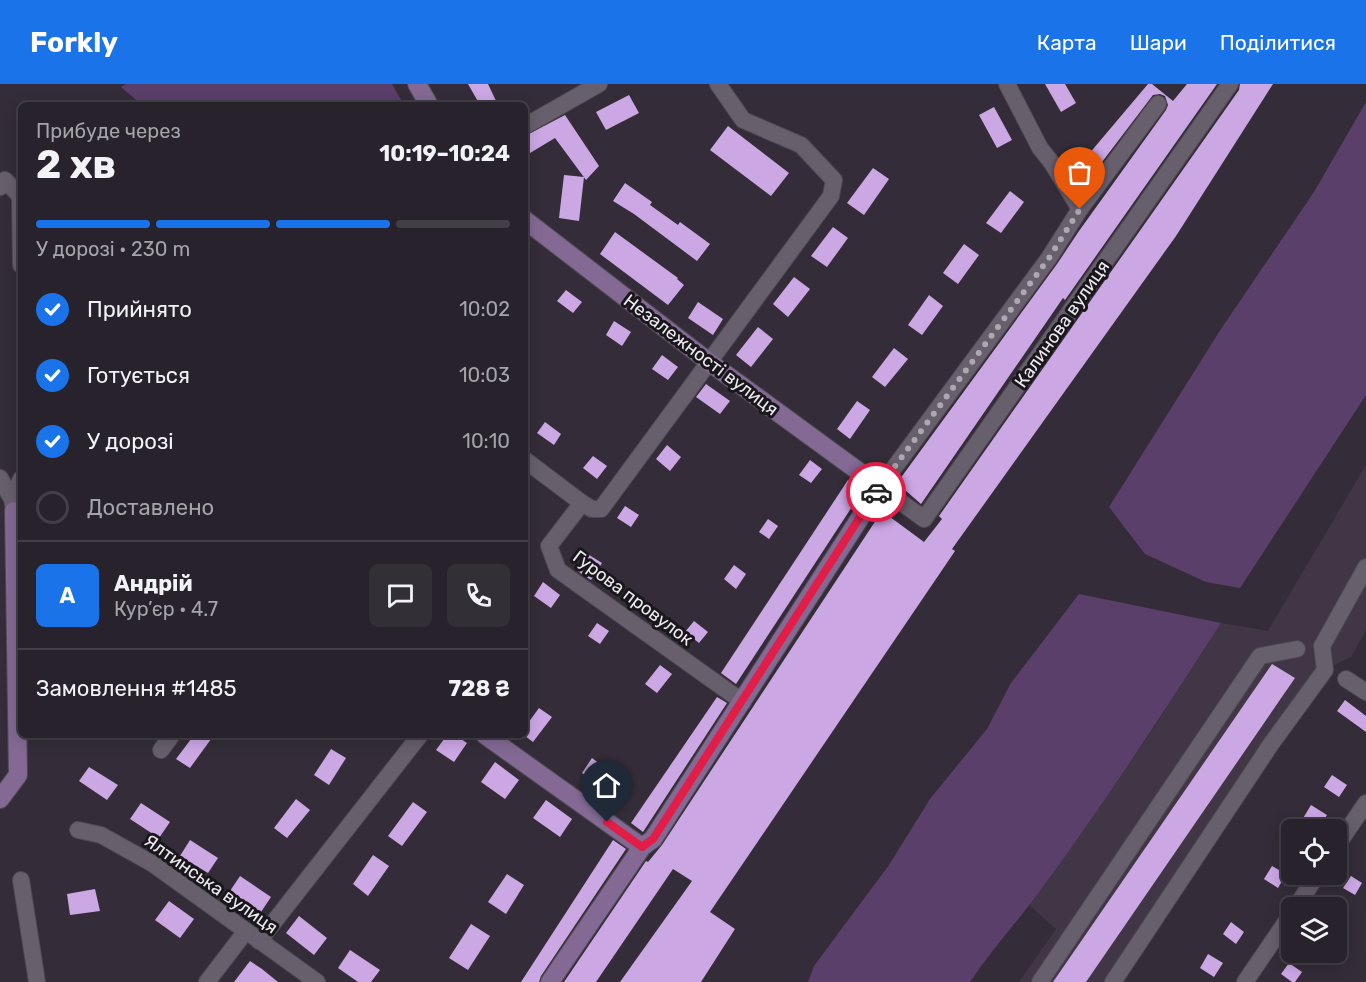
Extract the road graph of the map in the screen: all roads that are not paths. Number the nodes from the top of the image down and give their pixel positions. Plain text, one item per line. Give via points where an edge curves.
1 (417, 84) edge
2 (599, 84) edge
3 (718, 84) edge
4 (1007, 84) edge
5 (1230, 84) edge
6 (427, 102) edge
7 (1158, 104) dead end
8 (528, 124) edge
9 (0, 188) edge
10 (18, 194) edge
11 (1080, 209) junction
12 (528, 222) edge
13 (709, 362) junction
14 (528, 462) edge
15 (0, 478) edge
16 (880, 487) junction
17 (18, 488) edge
18 (582, 503) junction
19 (12, 507) edge
20 (1366, 567) edge
21 (1297, 649) dead end
22 (1346, 679) dead end
23 (1366, 692) edge
24 (743, 702) junction
25 (170, 738) edge
26 (417, 738) edge
27 (489, 738) edge
28 (161, 750) dead end
29 (0, 799) edge
30 (1366, 803) edge
31 (78, 830) dead end
32 (1347, 831) edge
33 (642, 847) junction
34 (21, 880) dead end
35 (1281, 929) edge
36 (252, 936) junction
37 (37, 982) edge
38 (207, 982) edge
39 (317, 982) edge
40 (550, 982) edge
41 (1040, 982) edge
42 (1113, 982) edge
43 (1245, 982) edge

1 - 6 street
2 - 8 street
3 - 13 street via 743,120 801,145 834,180 831,196
4 - 11 street via 1040,148
5 - 16 street, Калинова вулиця via 924,519
7 - 11 street
9 - 10 street via 5,180
11 - 16 street via 1049,258
12 - 13 street, Незалежності вулиця
13 - 16 street, Незалежності вулиця
13 - 18 street via 601,509 592,510
14 - 18 street
15 - 19 street
16 - 24 street
17 - 19 street
18 - 24 street, Гурова провулок via 549,546 558,570
19 - 29 street via 18,775
20 - 42 street via 1322,646 1324,670
21 - 41 street via 1260,656
22 - 23 street
24 - 33 street via 653,839
25 - 28 street
26 - 36 street
27 - 33 street
30 - 32 street
31 - 36 street, Ялтинська вулиця via 100,835 153,864
33 - 40 street
34 - 37 street
35 - 43 street
36 - 38 street
36 - 39 street, Ялтинська вулиця

